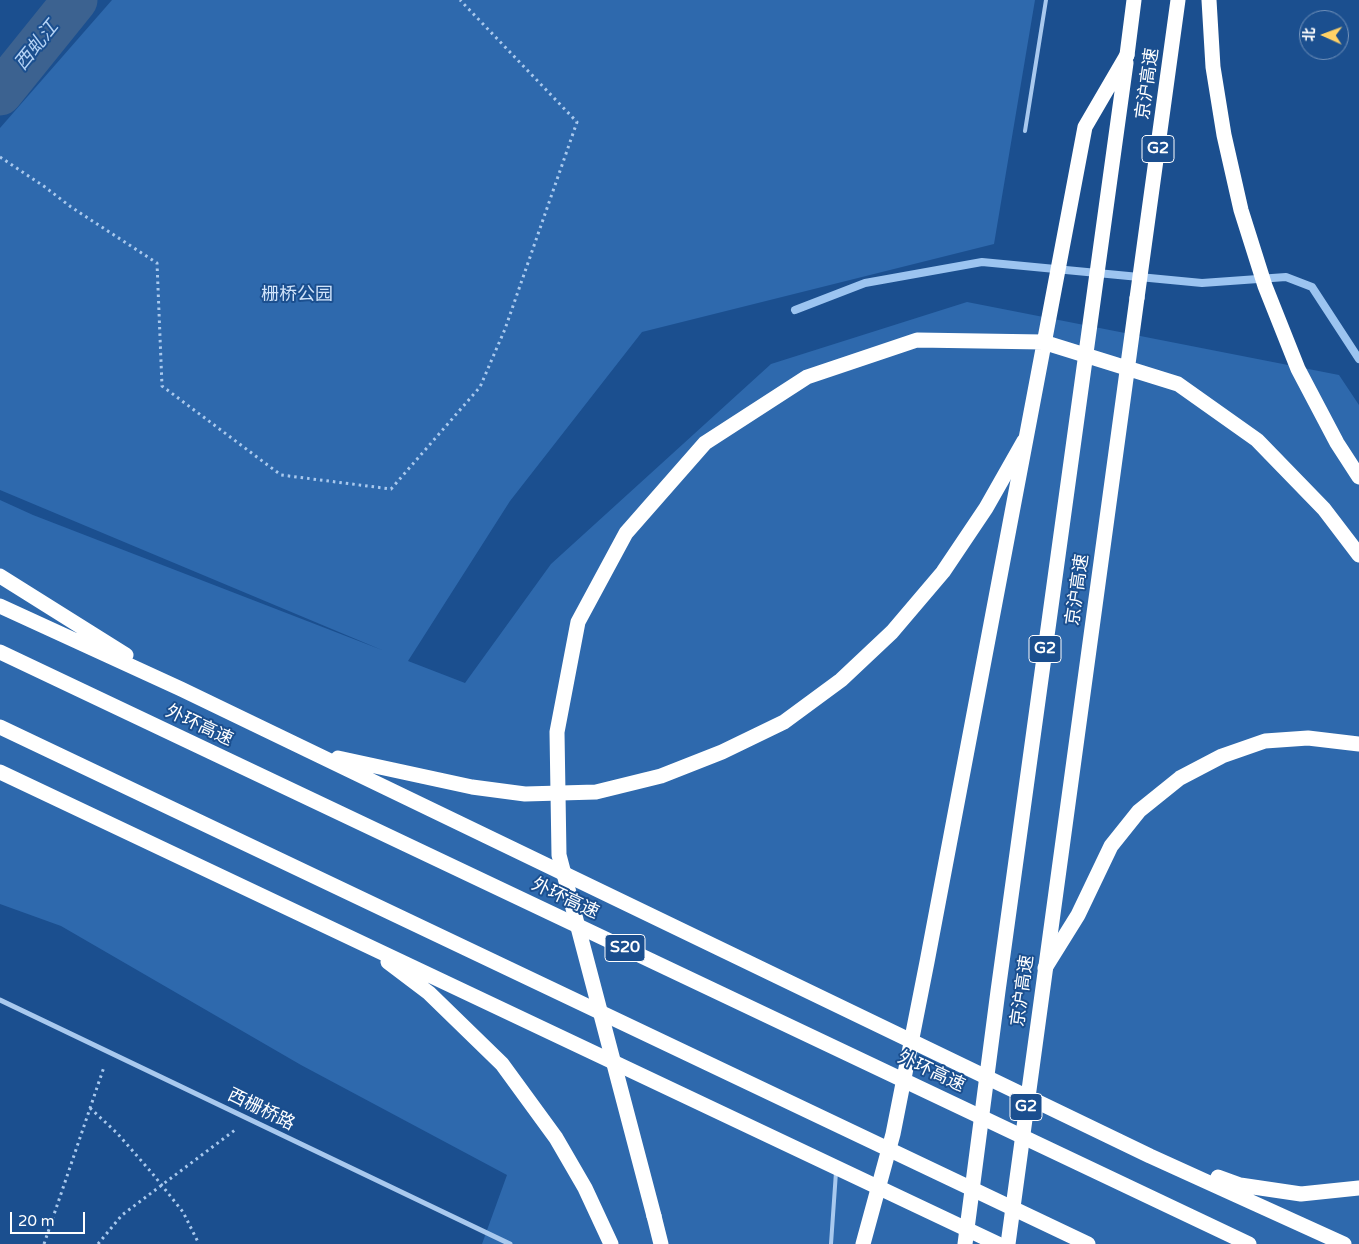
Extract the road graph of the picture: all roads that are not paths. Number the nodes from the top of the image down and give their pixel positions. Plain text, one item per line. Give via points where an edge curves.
1 (1046, 0) edge
2 (1134, 0) edge
3 (1178, 0) edge
4 (1208, 0) edge
5 (1127, 54) junction
6 (1025, 131) dead end
7 (1028, 436) junction
8 (1359, 477) edge
9 (1359, 555) edge
10 (0, 576) edge
11 (0, 606) edge
12 (0, 652) edge
13 (181, 689) junction
14 (0, 727) edge
15 (1359, 744) edge
16 (313, 752) junction
17 (0, 772) edge
18 (0, 780) edge
19 (46, 794) junction
20 (365, 944) junction
21 (1045, 969) junction
22 (0, 1000) edge
23 (1150, 1156) junction
24 (836, 1167) junction
25 (1359, 1188) edge
26 (510, 1244) edge
27 (611, 1244) edge
28 (662, 1244) edge
29 (831, 1244) edge
30 (863, 1244) edge
31 (965, 1244) edge
32 (998, 1244) edge
33 (1008, 1244) edge
34 (1088, 1244) edge
35 (1249, 1244) edge
36 (1344, 1244) edge

1 - 6 lane
2 - 5 highway, 京沪高速 / G2
3 - 21 highway, 京沪高速 / G2, bridge
4 - 8 highway via 1224,135 1241,210 1265,286 1298,369
5 - 7 highway, bridge via 1085,126
5 - 31 highway, 京沪高速 / G2, bridge
7 - 16 highway, bridge via 954,556 905,617 841,680 784,722 722,752 661,776 596,792 525,794
7 - 30 highway, bridge via 924,982 892,1134
9 - 28 highway, bridge via 1324,509 1257,440 1178,384 1043,342 916,340 807,377 705,443 626,533 578,622 557,732 559,855
10 - 13 highway
11 - 13 highway
12 - 35 highway, 外环高速 / S20
13 - 16 highway
14 - 34 highway
15 - 21 highway via 1308,738 1265,741 1222,756 1180,778 1139,812 1111,846 1078,915
16 - 23 highway
17 - 19 highway
18 - 19 highway
19 - 20 highway
20 - 24 highway
20 - 27 highway via 429,993 502,1064 556,1138 585,1188
21 - 33 highway, 京沪高速 / G2, bridge
22 - 26 street, 西栅桥路
23 - 25 highway via 1258,1188 1301,1194
23 - 36 highway
24 - 29 lane
24 - 32 highway

